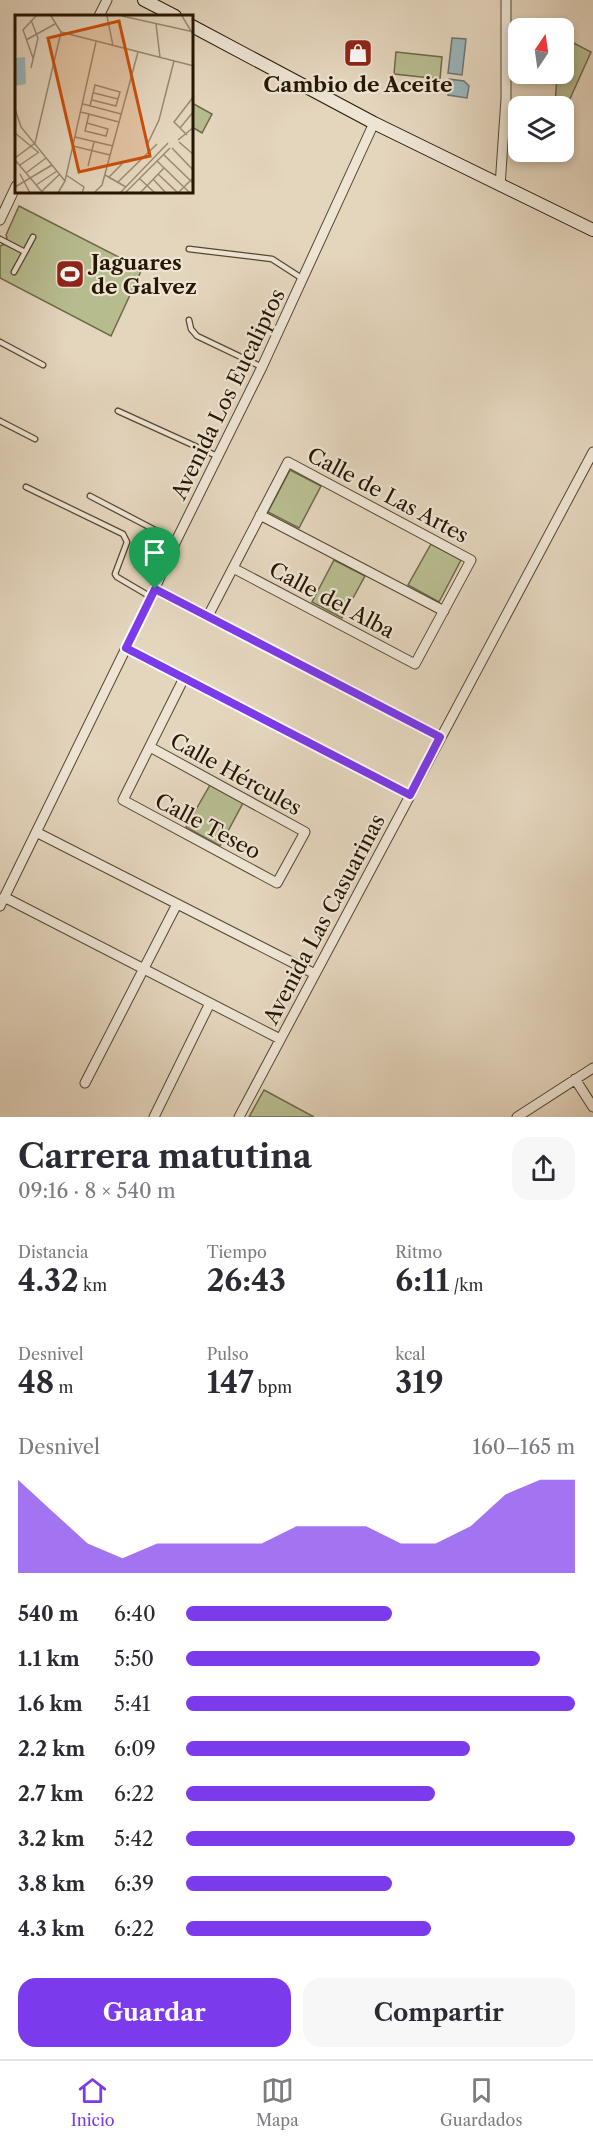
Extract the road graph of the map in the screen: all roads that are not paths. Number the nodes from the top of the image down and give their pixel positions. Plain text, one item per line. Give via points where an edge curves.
1 (107, 0) edge
2 (144, 0) edge
3 (506, 0) edge
4 (100, 15) edge
5 (173, 15) edge
6 (194, 27) edge
7 (375, 123) junction
8 (500, 186) junction
9 (15, 188) edge
10 (0, 220) edge
11 (593, 230) edge
12 (33, 237) dead end
13 (0, 239) edge
14 (189, 249) dead end
15 (25, 252) junction
16 (14, 272) dead end
17 (303, 279) junction
18 (189, 320) dead end
19 (0, 342) edge
20 (43, 365) dead end
21 (262, 367) junction
22 (118, 411) dead end
23 (0, 421) edge
24 (35, 439) dead end
25 (593, 452) edge
26 (217, 456) junction
27 (26, 487) dead end
28 (90, 496) dead end
29 (260, 515) junction
30 (176, 541) junction
31 (233, 568) junction
32 (153, 593) junction
33 (444, 611) junction
34 (208, 616) junction
35 (126, 648) junction
36 (184, 678) junction
37 (440, 737) junction
38 (150, 747) junction
39 (410, 795) junction
40 (36, 832) junction
41 (277, 883) joint
42 (2, 902) edge
43 (177, 904) junction
44 (143, 969) junction
45 (315, 974) junction
46 (210, 1003) junction
47 (280, 1039) junction
48 (593, 1068) edge
49 (575, 1079) junction
50 (86, 1083) dead end
51 (593, 1107) edge
52 (154, 1117) edge
53 (239, 1117) edge
54 (517, 1117) edge

1 - 4 street
2 - 5 main road
3 - 8 street via 506,99
6 - 7 main road
7 - 8 main road
7 - 17 street, Avenida Los Eucaliptos
8 - 11 main road
9 - 10 street
12 - 15 lane
13 - 15 lane
14 - 17 lane via 272,259
15 - 16 lane
17 - 21 street, Avenida Los Eucaliptos
18 - 21 lane via 197,336
19 - 20 lane
21 - 26 street, Avenida Los Eucaliptos
22 - 26 lane
23 - 24 lane
25 - 37 street, Avenida Las Casuarinas
26 - 30 street, Avenida Los Eucaliptos
27 - 32 lane via 123,534 127,542 115,574
28 - 30 lane
29 - 31 street
29 - 33 street
29 - 33 street, Calle de Las Artes via 288,462 471,560
30 - 32 street, Avenida Los Eucaliptos
31 - 33 street, Calle del Alba via 415,664
31 - 34 street
32 - 34 street
32 - 35 street, Avenida Los Eucaliptos
34 - 37 street
35 - 36 street
35 - 40 street, Avenida Los Eucaliptos
36 - 38 street
36 - 39 street
37 - 39 street, Avenida Las Casuarinas
38 - 41 street, Calle Teseo via 123,800
38 - 41 street, Calle Hércules via 305,832
39 - 45 street, Avenida Las Casuarinas
40 - 42 street, Avenida Los Eucaliptos
40 - 43 street
42 - 44 street
43 - 44 street
43 - 45 street
44 - 46 street
44 - 50 street
45 - 47 street, Avenida Las Casuarinas
46 - 47 street
46 - 52 street
47 - 53 street, Avenida Las Casuarinas
48 - 49 street
49 - 51 street
49 - 54 street

